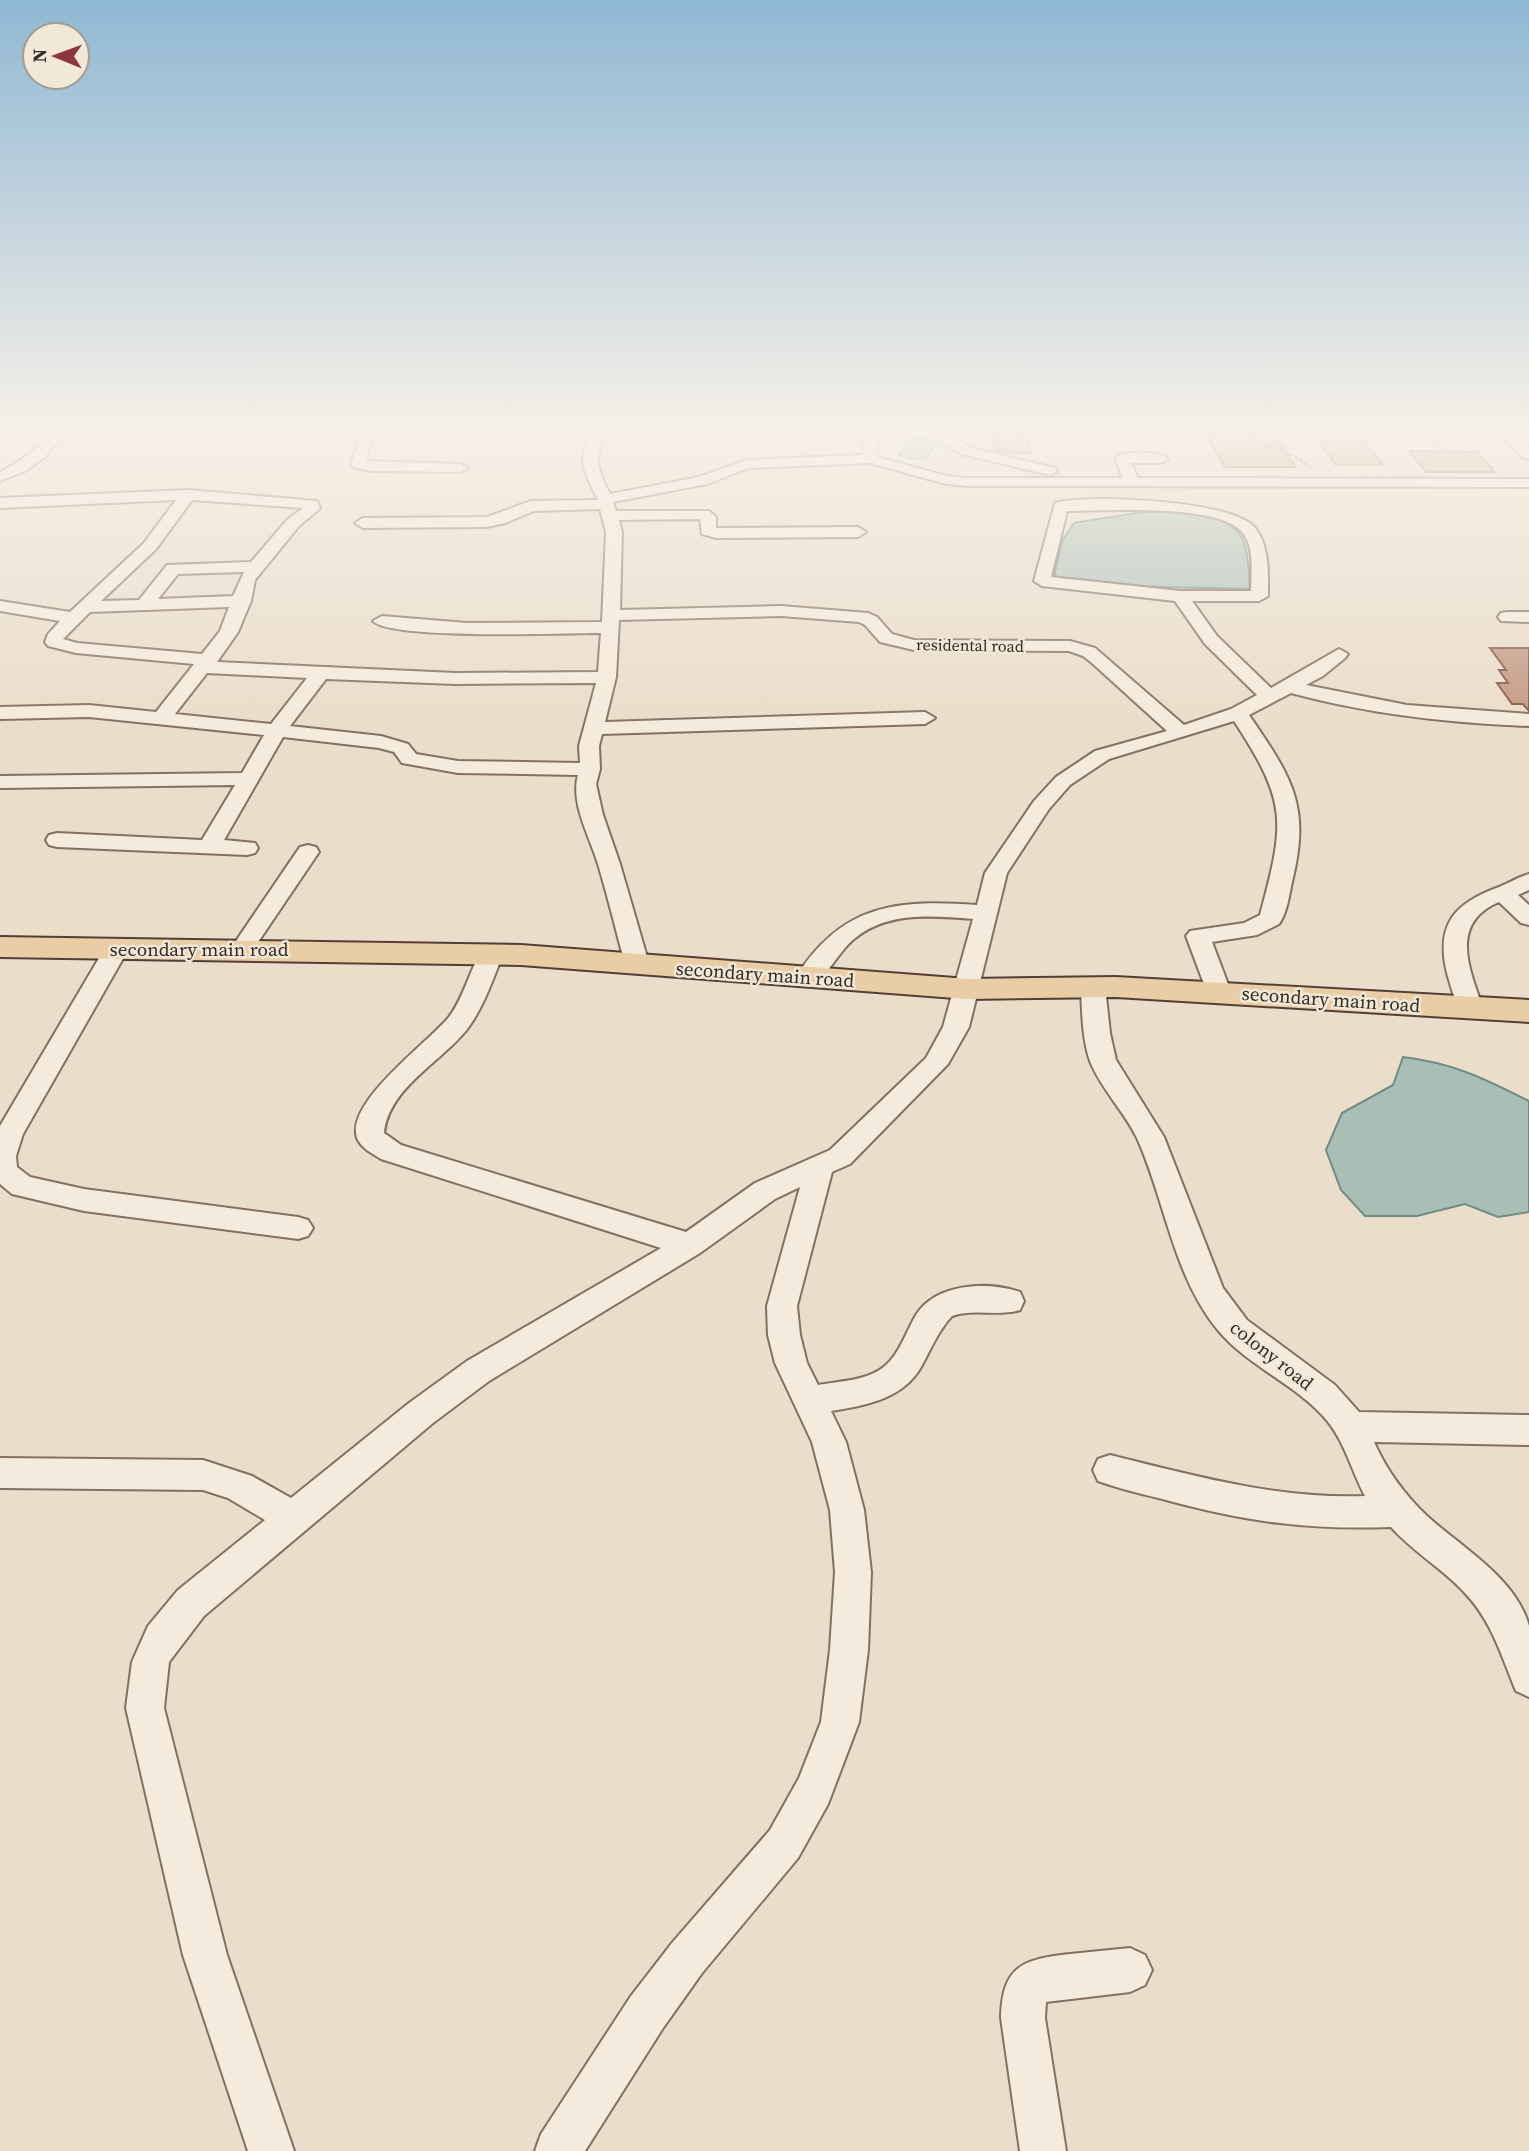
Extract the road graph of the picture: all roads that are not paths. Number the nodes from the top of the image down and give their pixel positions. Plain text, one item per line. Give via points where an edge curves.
1 (163, 528) edge
2 (288, 528) edge
3 (613, 528) edge
4 (708, 528) edge
5 (1055, 528) edge
6 (1248, 528) edge
7 (858, 532) dead end
8 (256, 566) junction
9 (1180, 596) junction
10 (242, 601) junction
11 (144, 605) junction
12 (0, 606) edge
13 (81, 612) junction
14 (1507, 617) dead end
15 (1529, 617) edge
16 (382, 621) dead end
17 (610, 621) junction
18 (1339, 654) dead end
19 (206, 664) junction
20 (320, 674) junction
21 (607, 677) junction
22 (1278, 691) junction
23 (0, 713) edge
24 (1238, 713) junction
25 (162, 718) junction
26 (925, 718) dead end
27 (1529, 720) edge
28 (594, 728) junction
29 (277, 730) junction
30 (1181, 733) junction
31 (590, 769) junction
32 (246, 779) junction
33 (0, 782) edge
34 (57, 840) dead end
35 (209, 847) junction
36 (247, 848) dead end
37 (308, 852) dead end
38 (1529, 881) edge
39 (1504, 894) junction
40 (986, 913) junction
41 (1529, 918) edge
42 (0, 947) edge
43 (117, 948) junction
44 (242, 948) junction
45 (491, 954) junction
46 (637, 964) junction
47 (808, 977) junction
48 (1093, 987) junction
49 (968, 989) junction
50 (1219, 992) junction
51 (1471, 1008) junction
52 (1529, 1011) edge
53 (1, 1157) edge
54 (820, 1166) junction
55 (298, 1227) dead end
56 (690, 1245) junction
57 (1009, 1301) dead end
58 (810, 1401) junction
59 (1350, 1427) junction
60 (1529, 1430) edge
61 (1110, 1470) dead end
62 (0, 1474) edge
63 (1399, 1511) junction
64 (294, 1520) junction
65 (1521, 1629) edge
66 (1529, 1678) edge
67 (1130, 1970) dead end
68 (271, 2151) edge
69 (558, 2151) edge
70 (1043, 2151) edge

1 - 13 street
2 - 8 street
3 - 17 street
4 - 7 street via 716,533
5 - 9 street via 1042,581
6 - 9 street via 1259,561 1259,596
8 - 10 street
8 - 11 street via 173,569
9 - 22 street via 1211,640
10 - 11 street
10 - 19 street via 229,632
11 - 13 street
12 - 13 street
13 - 19 street via 54,642
14 - 15 street
16 - 17 street, residental road via 490,630
17 - 21 street
17 - 30 street, residental road via 781,611 866,618 886,638 914,645 1070,646 1098,659
18 - 22 street
19 - 20 street
19 - 25 street
20 - 21 street via 509,681
20 - 29 street
21 - 28 street
22 - 24 street
22 - 27 street via 1399,712
23 - 25 street via 89,711
24 - 30 street
24 - 50 street via 1285,796 1289,835 1271,919 1249,930 1197,938
25 - 29 street
26 - 28 street
28 - 31 street
29 - 31 street via 381,742 401,748 409,759 442,766
29 - 32 street
30 - 40 street via 1102,755 1063,781 1041,805 996,873
31 - 46 street via 586,784 592,815
32 - 33 street
32 - 35 street
34 - 35 street
35 - 36 street
37 - 44 street
38 - 39 street
39 - 41 street
39 - 51 street via 1473,907 1455,942 1458,973
40 - 47 street via 920,909 868,919 825,950
40 - 49 street
42 - 43 main road, secondary main road
43 - 44 main road, secondary main road
43 - 53 street via 9,1134
44 - 45 main road, secondary main road
45 - 46 main road, secondary main road
45 - 56 street via 458,1023 385,1097 373,1114 370,1136 391,1152
46 - 47 main road, secondary main road
47 - 49 main road, secondary main road
48 - 49 main road, secondary main road
48 - 50 main road, secondary main road
48 - 59 street, colony road via 1097,1042 1104,1063 1150,1137 1211,1295 1225,1319 1318,1391
49 - 54 street via 956,1027 935,1064 853,1145
50 - 51 main road, secondary main road
51 - 52 main road, secondary main road
53 - 55 street via 4,1172 22,1186 84,1200
54 - 56 street via 765,1191
54 - 58 street via 782,1306 791,1363
56 - 64 street via 478,1371
57 - 58 street via 942,1306 898,1374 873,1388
58 - 69 street via 830,1442 847,1510 853,1572 840,1722 814,1790 784,1844 655,2001
59 - 60 street
59 - 63 street, colony road via 1373,1477
61 - 63 street via 1235,1502 1293,1511
62 - 64 street via 203,1475 251,1490
63 - 65 street, colony road via 1468,1570
64 - 68 street via 191,1603 150,1656 145,1680 145,1708 205,1955
65 - 66 street, colony road
67 - 70 street via 1038,1979 1023,1997

